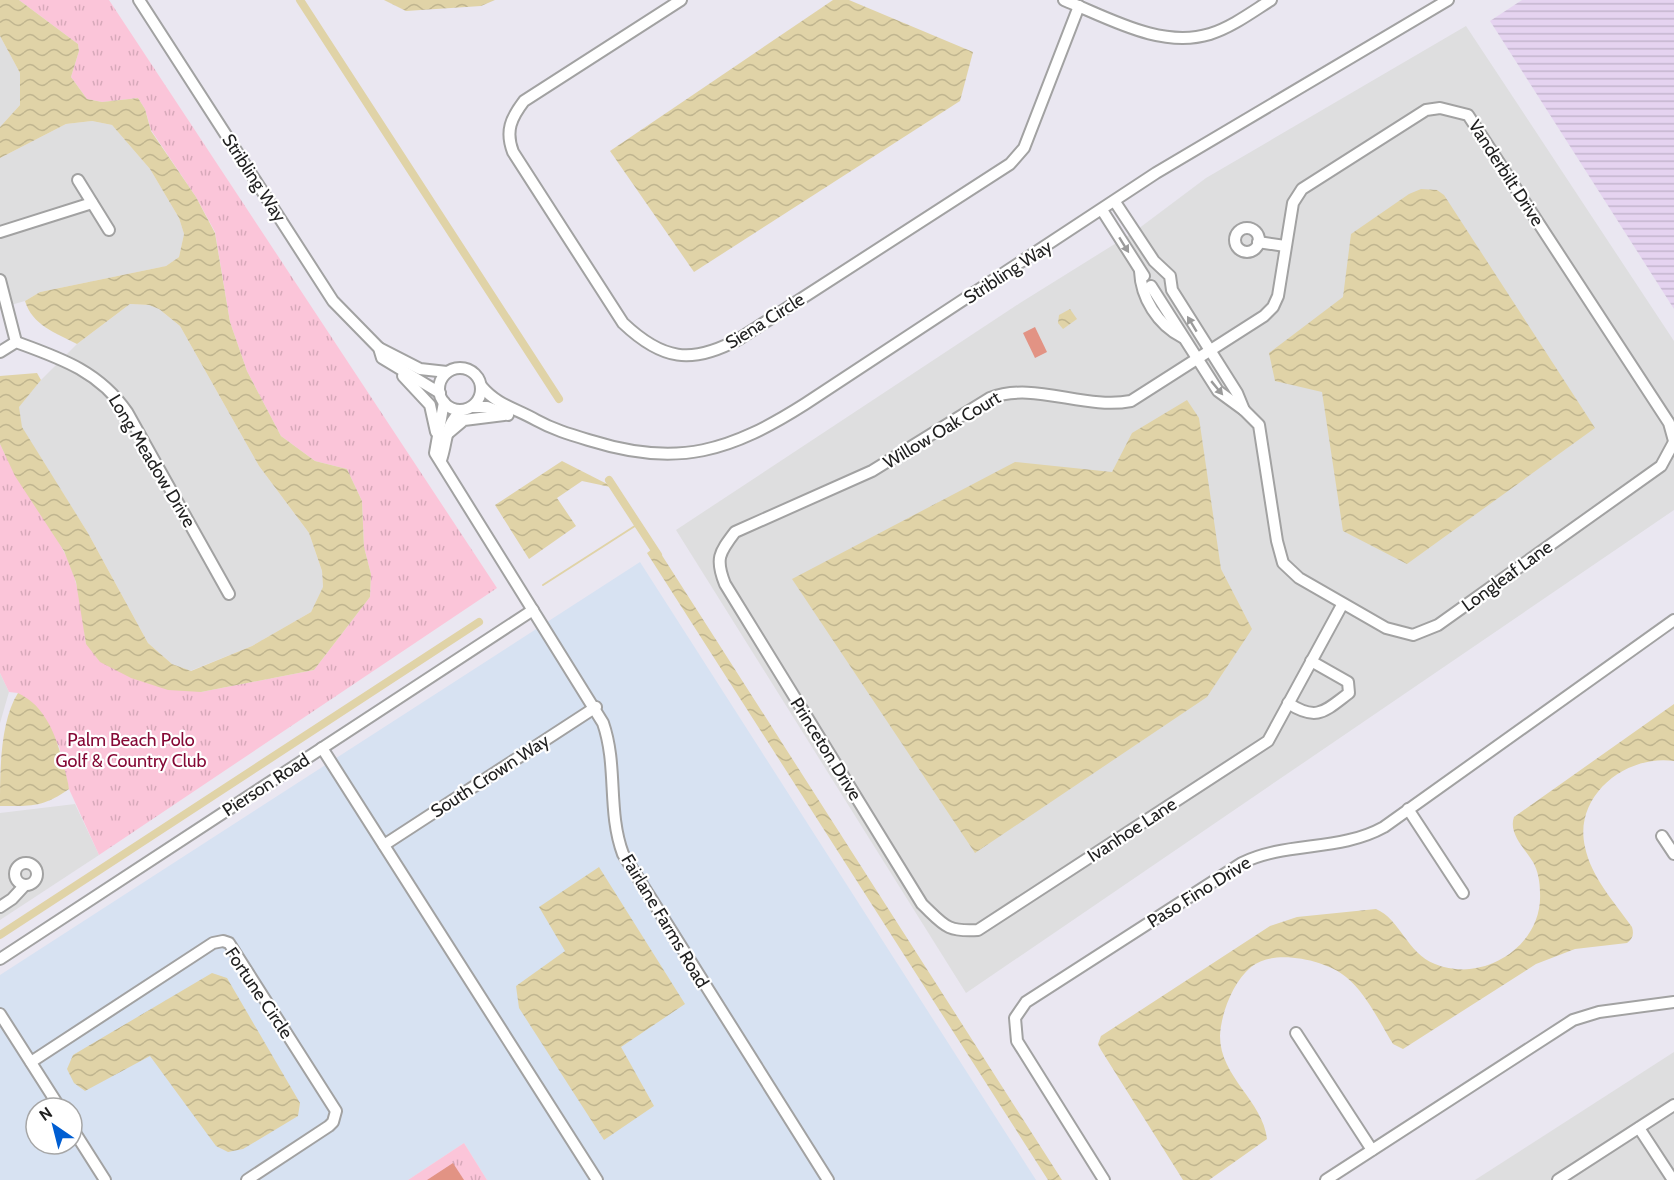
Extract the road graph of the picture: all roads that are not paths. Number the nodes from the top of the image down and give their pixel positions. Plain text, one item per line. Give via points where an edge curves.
1 (139, 0) edge
2 (681, 0) edge
3 (1064, 0) edge
4 (1271, 0) edge
5 (1448, 0) edge
6 (1079, 6) junction
7 (78, 180) dead end
8 (1115, 202) junction
9 (92, 203) junction
10 (1102, 210) junction
11 (109, 231) dead end
12 (0, 232) edge
13 (1258, 242) dead end
14 (1285, 246) junction
15 (0, 280) edge
16 (1149, 286) junction
17 (1171, 286) junction
18 (16, 342) junction
19 (379, 348) junction
20 (1209, 351) junction
21 (0, 352) edge
22 (1196, 359) junction
23 (387, 361) junction
24 (447, 372) junction
25 (482, 387) junction
26 (442, 398) junction
27 (467, 408) junction
28 (1244, 410) junction
29 (508, 416) junction
30 (545, 425) junction
31 (440, 437) junction
32 (1674, 442) edge
33 (1661, 466) joint
34 (720, 553) joint
35 (229, 594) dead end
36 (1342, 605) junction
37 (532, 610) junction
38 (1674, 620) edge
39 (1311, 662) junction
40 (1288, 704) junction
41 (596, 707) junction
42 (322, 748) junction
43 (1408, 809) junction
44 (1662, 836) dead end
45 (384, 845) junction
46 (1674, 854) edge
47 (24, 885) dead end
48 (1463, 893) dead end
49 (0, 907) edge
50 (956, 932) joint
51 (0, 959) edge
52 (1674, 1002) edge
53 (0, 1014) edge
54 (1296, 1033) dead end
55 (30, 1062) junction
56 (52, 1096) edge
57 (1674, 1105) edge
58 (1639, 1128) junction
59 (84, 1147) edge
60 (1372, 1150) junction
61 (105, 1180) edge
62 (248, 1180) edge
63 (597, 1180) edge
64 (828, 1180) edge
65 (1104, 1180) edge
66 (1326, 1180) edge
67 (1558, 1180) edge
68 (1673, 1180) edge

1 - 19 street, Stribling Way via 333,301
2 - 6 street, Siena Circle via 524,101 511,118 508,138 513,152 623,323 642,341 681,356 713,353 739,339 1010,164 1024,148
3 - 6 street
4 - 6 street via 1210,34 1183,39 1155,36
5 - 8 street, Stribling Way via 1156,173
7 - 9 street
8 - 10 street, Stribling Way
8 - 17 street via 1155,261 1170,276
9 - 11 street
9 - 12 street
10 -> 16 street
10 - 30 street, Stribling Way via 796,410 737,442 678,454 648,454 616,449
13 - 14 street
14 - 20 street, Vanderbilt Drive via 1273,307
14 - 32 street, Vanderbilt Drive via 1293,203 1302,189 1426,110 1440,108 1468,115 1669,423
15 - 18 street
16 - 17 street
16 - 22 street via 1167,329 1182,337
20 -> 17 street
18 - 21 street
18 - 35 street, Long Meadow Drive via 76,365 113,393
19 - 23 street, Stribling Way
19 - 24 street, Stribling Way via 420,369
20 - 22 street, Willow Oak Court
20 - 28 street
22 -> 28 street via 1218,391
22 - 34 street, Willow Oak Court via 1131,400 1112,405 1007,391 872,471 735,532
23 - 26 street, Stribling Way
23 - 31 street via 426,399
24 - 25 street via 461,367 471,370
24 - 26 street via 441,381
25 - 27 street via 480,397
25 - 30 street, Stribling Way via 501,404
26 - 27 street via 450,407
26 - 31 street, Fairlane Farms Road
27 - 29 street, Stribling Way via 487,407
27 - 31 street, Fairlane Farms Road
28 - 36 street, Longleaf Lane via 1259,425 1276,541 1283,563
29 - 30 street, Stribling Way via 531,425
29 - 31 street via 472,417
31 - 37 street, Fairlane Farms Road via 441,460
32 - 33 street, Vanderbilt Drive
33 - 36 street, Longleaf Lane via 1438,625 1413,635 1386,628
34 - 50 street, Princeton Drive via 718,568 725,584 922,904
36 - 39 street, Ivanhoe Lane
37 - 41 street, Fairlane Farms Road
37 - 42 street, Pierson Road
38 - 43 street, Paso Fino Drive
39 - 40 street, Ivanhoe Lane
39 - 40 street via 1348,682 1349,693 1316,714 1303,713
40 - 50 street, Ivanhoe Lane via 1268,741 978,930
41 - 45 street, South Crown Way
41 - 64 street, Fairlane Farms Road via 611,751 615,827 623,854
42 - 45 street
42 - 51 street, Pierson Road
43 - 48 street
43 - 65 street, Paso Fino Drive via 1384,827 1358,839 1267,853 1242,863 1022,1007 1014,1024 1017,1041
44 - 46 street
45 - 63 street
47 - 49 street
52 - 60 street via 1599,1012 1573,1020
53 - 55 street
54 - 60 street
55 - 56 street
55 - 62 street, Fortune Circle via 213,943 229,943 336,1111 329,1126
57 - 58 street
58 - 67 street
58 - 68 street
59 - 61 street
60 - 66 street

